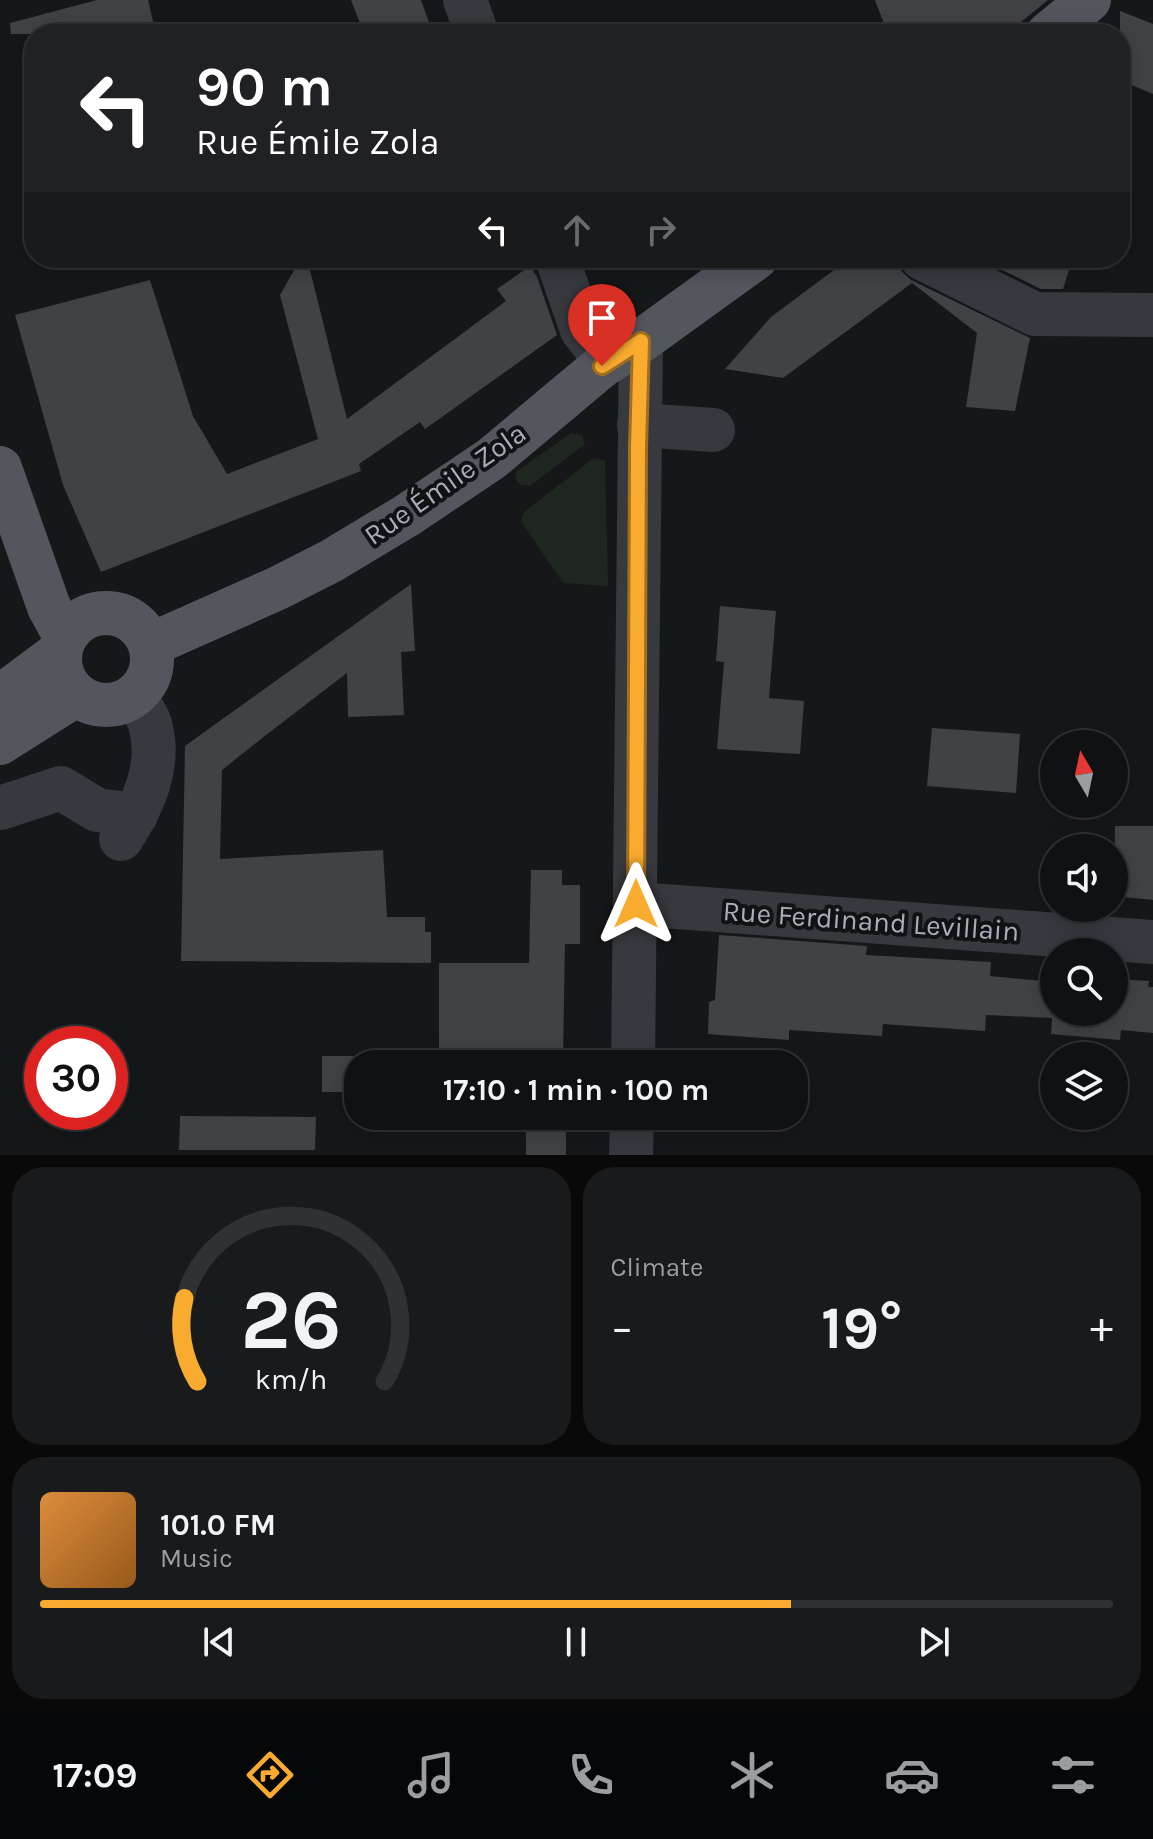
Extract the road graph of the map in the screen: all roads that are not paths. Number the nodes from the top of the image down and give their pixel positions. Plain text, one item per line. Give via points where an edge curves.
1 (465, 0) edge
2 (1089, 0) edge
3 (473, 24) edge
4 (1060, 24) edge
5 (560, 268) edge
6 (742, 268) edge
7 (942, 268) edge
8 (1153, 315) edge
9 (641, 341) junction
10 (602, 366) junction
11 (639, 425) junction
12 (713, 430) dead end
13 (0, 468) edge
14 (62, 644) junction
15 (150, 645) junction
16 (76, 695) junction
17 (134, 696) junction
18 (0, 697) edge
19 (0, 743) edge
20 (0, 808) edge
21 (636, 904) junction
22 (1153, 942) edge
23 (633, 1050) edge
24 (632, 1130) edge
25 (631, 1155) edge

1 - 3 street
2 - 4 main road
5 - 10 street via 582,330
6 - 9 main road, Rue Émile Zola
7 - 8 street via 1035,314
9 - 10 main road, Rue Émile Zola
9 - 11 street
10 - 15 main road, Rue Émile Zola via 491,459 406,516 278,588
11 - 12 street
11 - 21 street
13 - 14 main road
14 - 15 main road via 75,623 103,612 132,620
14 - 16 main road via 60,669
14 - 18 main road
15 - 17 main road via 148,678
16 - 17 main road via 99,705
16 - 19 main road
17 - 20 street via 150,723 151,781 128,827 61,788
21 - 22 street, Rue Ferdinand Levillain
21 - 23 street
24 - 25 street

